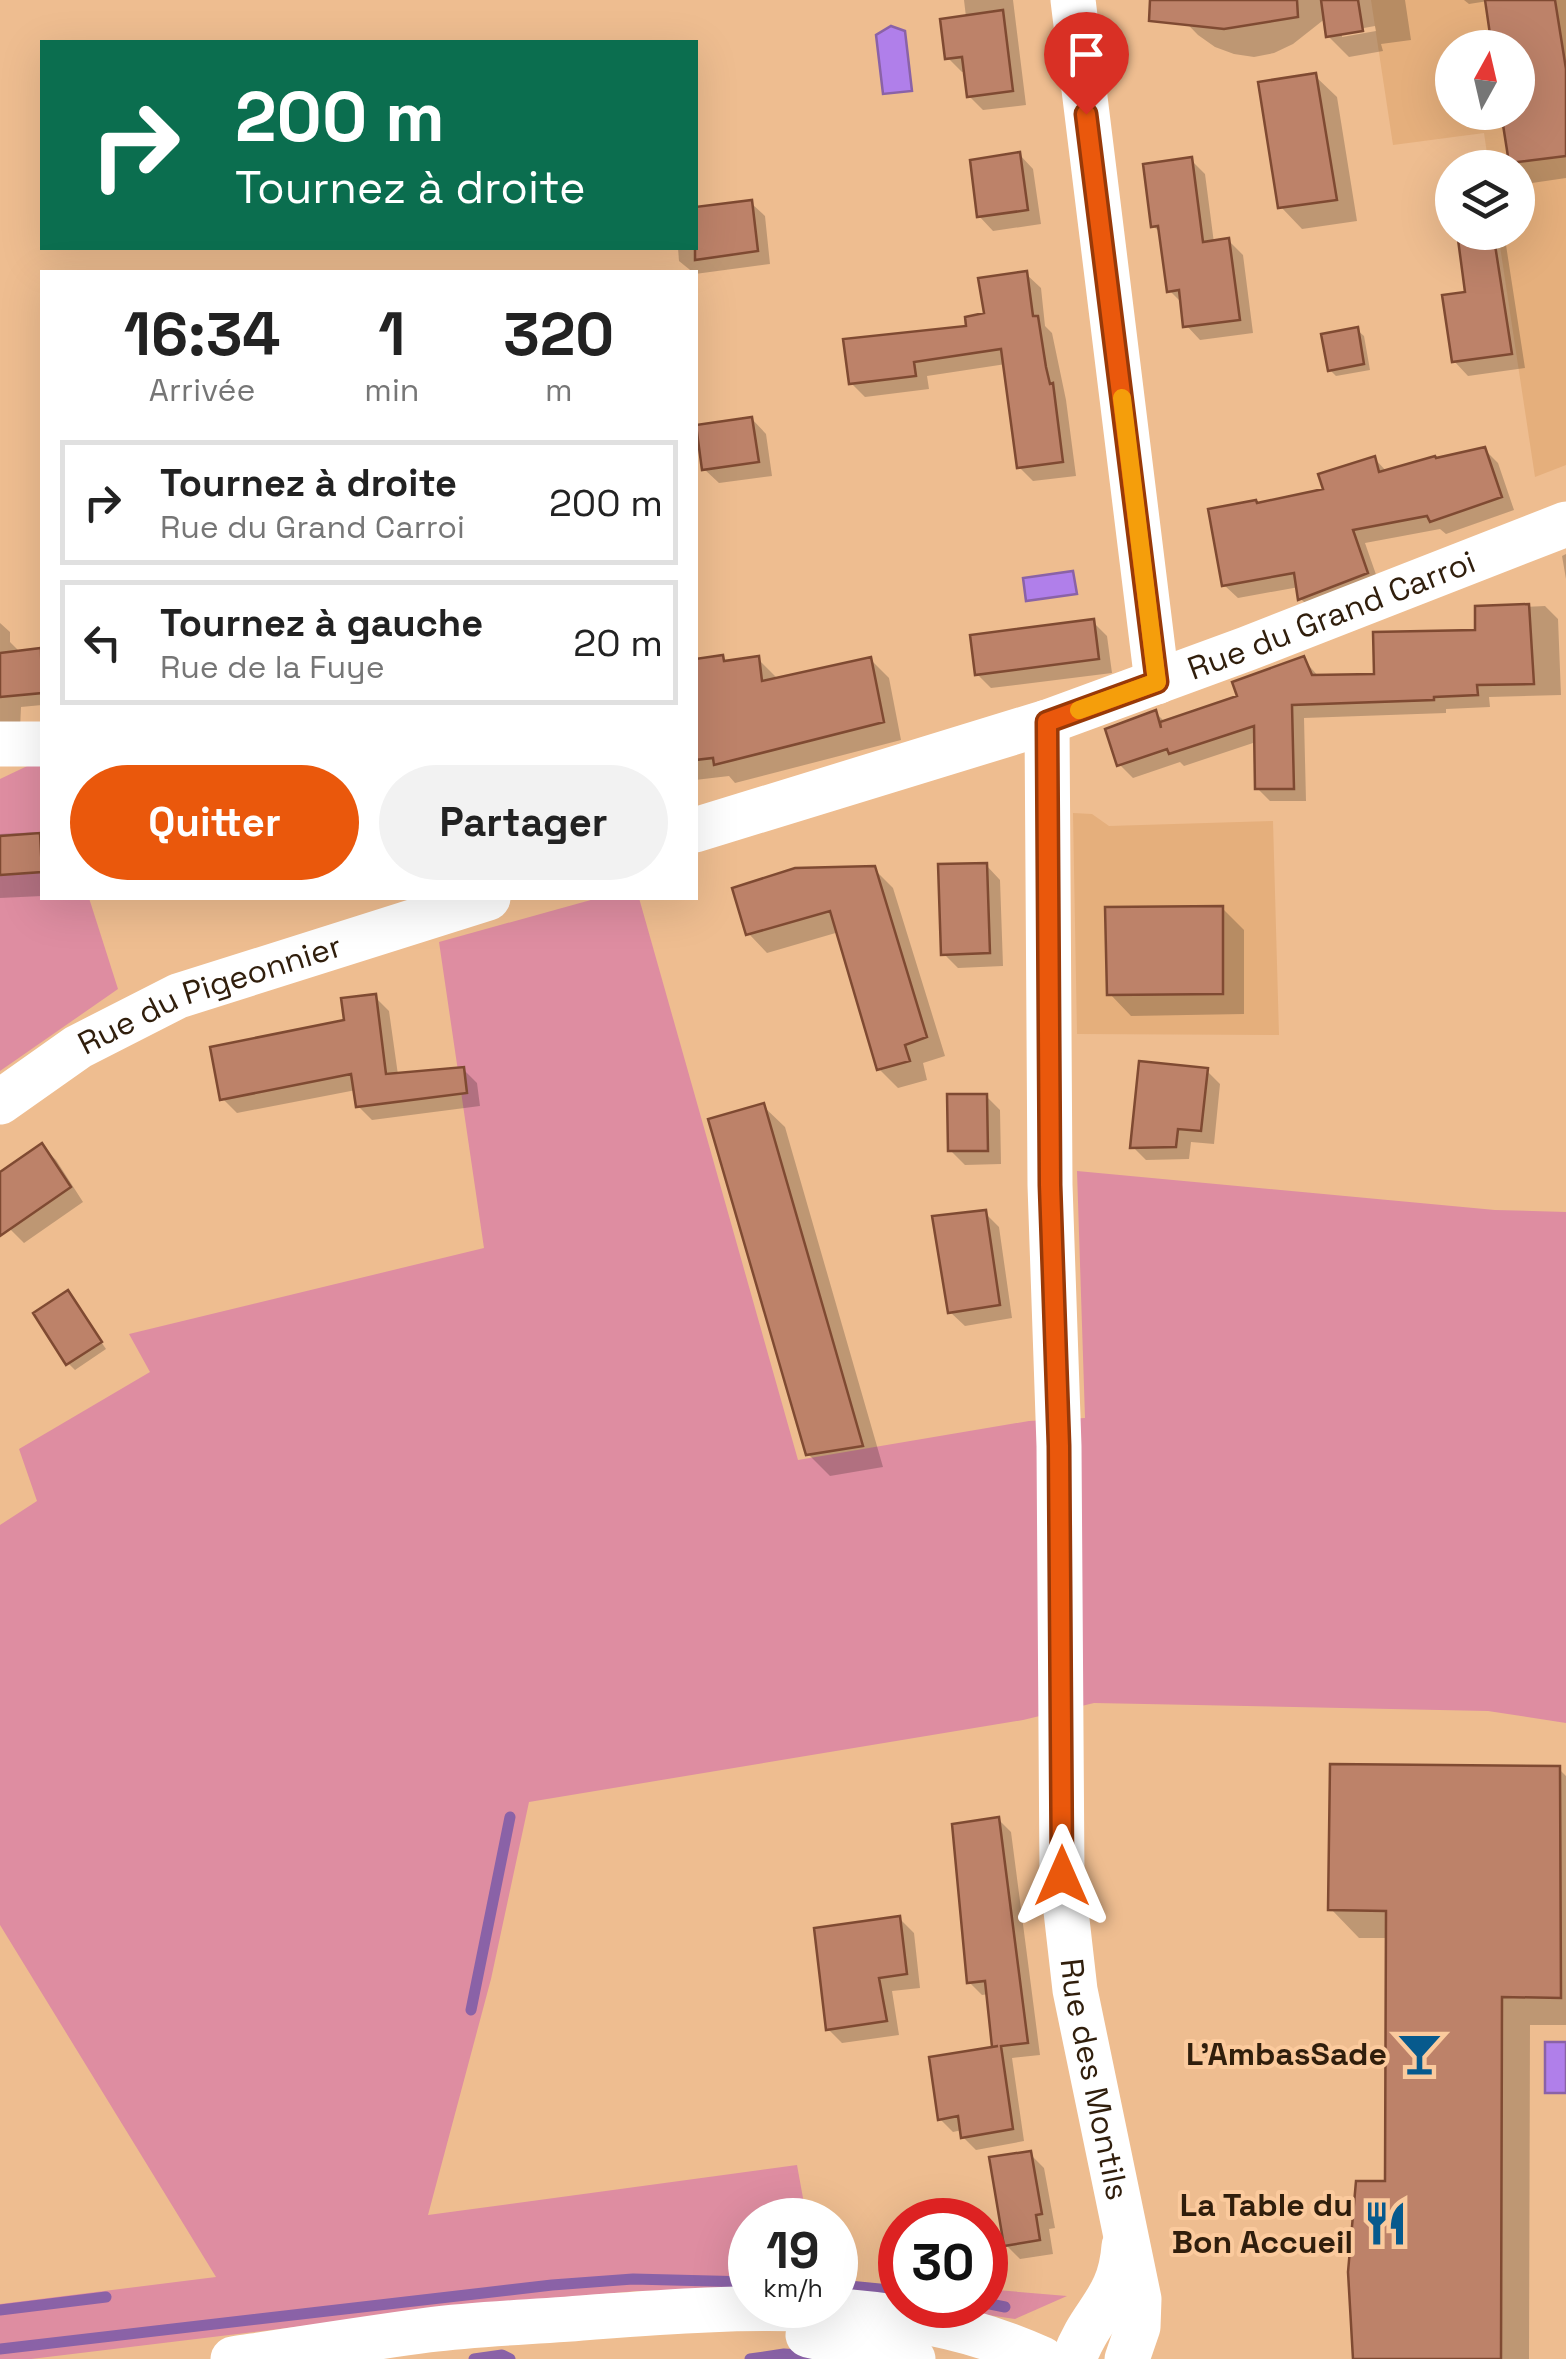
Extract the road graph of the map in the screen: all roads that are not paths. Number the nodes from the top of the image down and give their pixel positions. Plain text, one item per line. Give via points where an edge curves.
1 (1072, 0) edge
2 (1566, 524) edge
3 (1157, 682) junction
4 (1047, 722) junction
5 (0, 744) edge
6 (40, 744) edge
7 (698, 829) edge
8 (474, 900) edge
9 (430, 906) edge
10 (0, 1102) edge
11 (1125, 2234) junction
12 (608, 2316) junction
13 (1083, 2340) edge
14 (864, 2346) junction
15 (1033, 2355) edge
16 (232, 2359) edge
17 (913, 2359) edge
18 (965, 2359) edge
19 (1127, 2359) edge

1 - 3 street
2 - 3 street, Rue du Grand Carroi
3 - 4 street, Rue du Grand Carroi
4 - 7 street, Rue du Grand Carroi
4 - 11 street, Rue des Montils via 1062,1876 1075,1990
5 - 6 street
8 - 9 street
9 - 10 street, Rue du Pigeonnier via 178,996 78,1047
11 - 13 street, Rue des Montils via 1115,2292
11 - 19 street, Rue des Montils via 1140,2300
12 - 14 street via 731,2323
12 - 15 street via 702,2309 858,2314 916,2320
12 - 16 street via 431,2330
13 - 15 street, Rue des Montils
14 - 17 street
14 - 18 street via 917,2344

